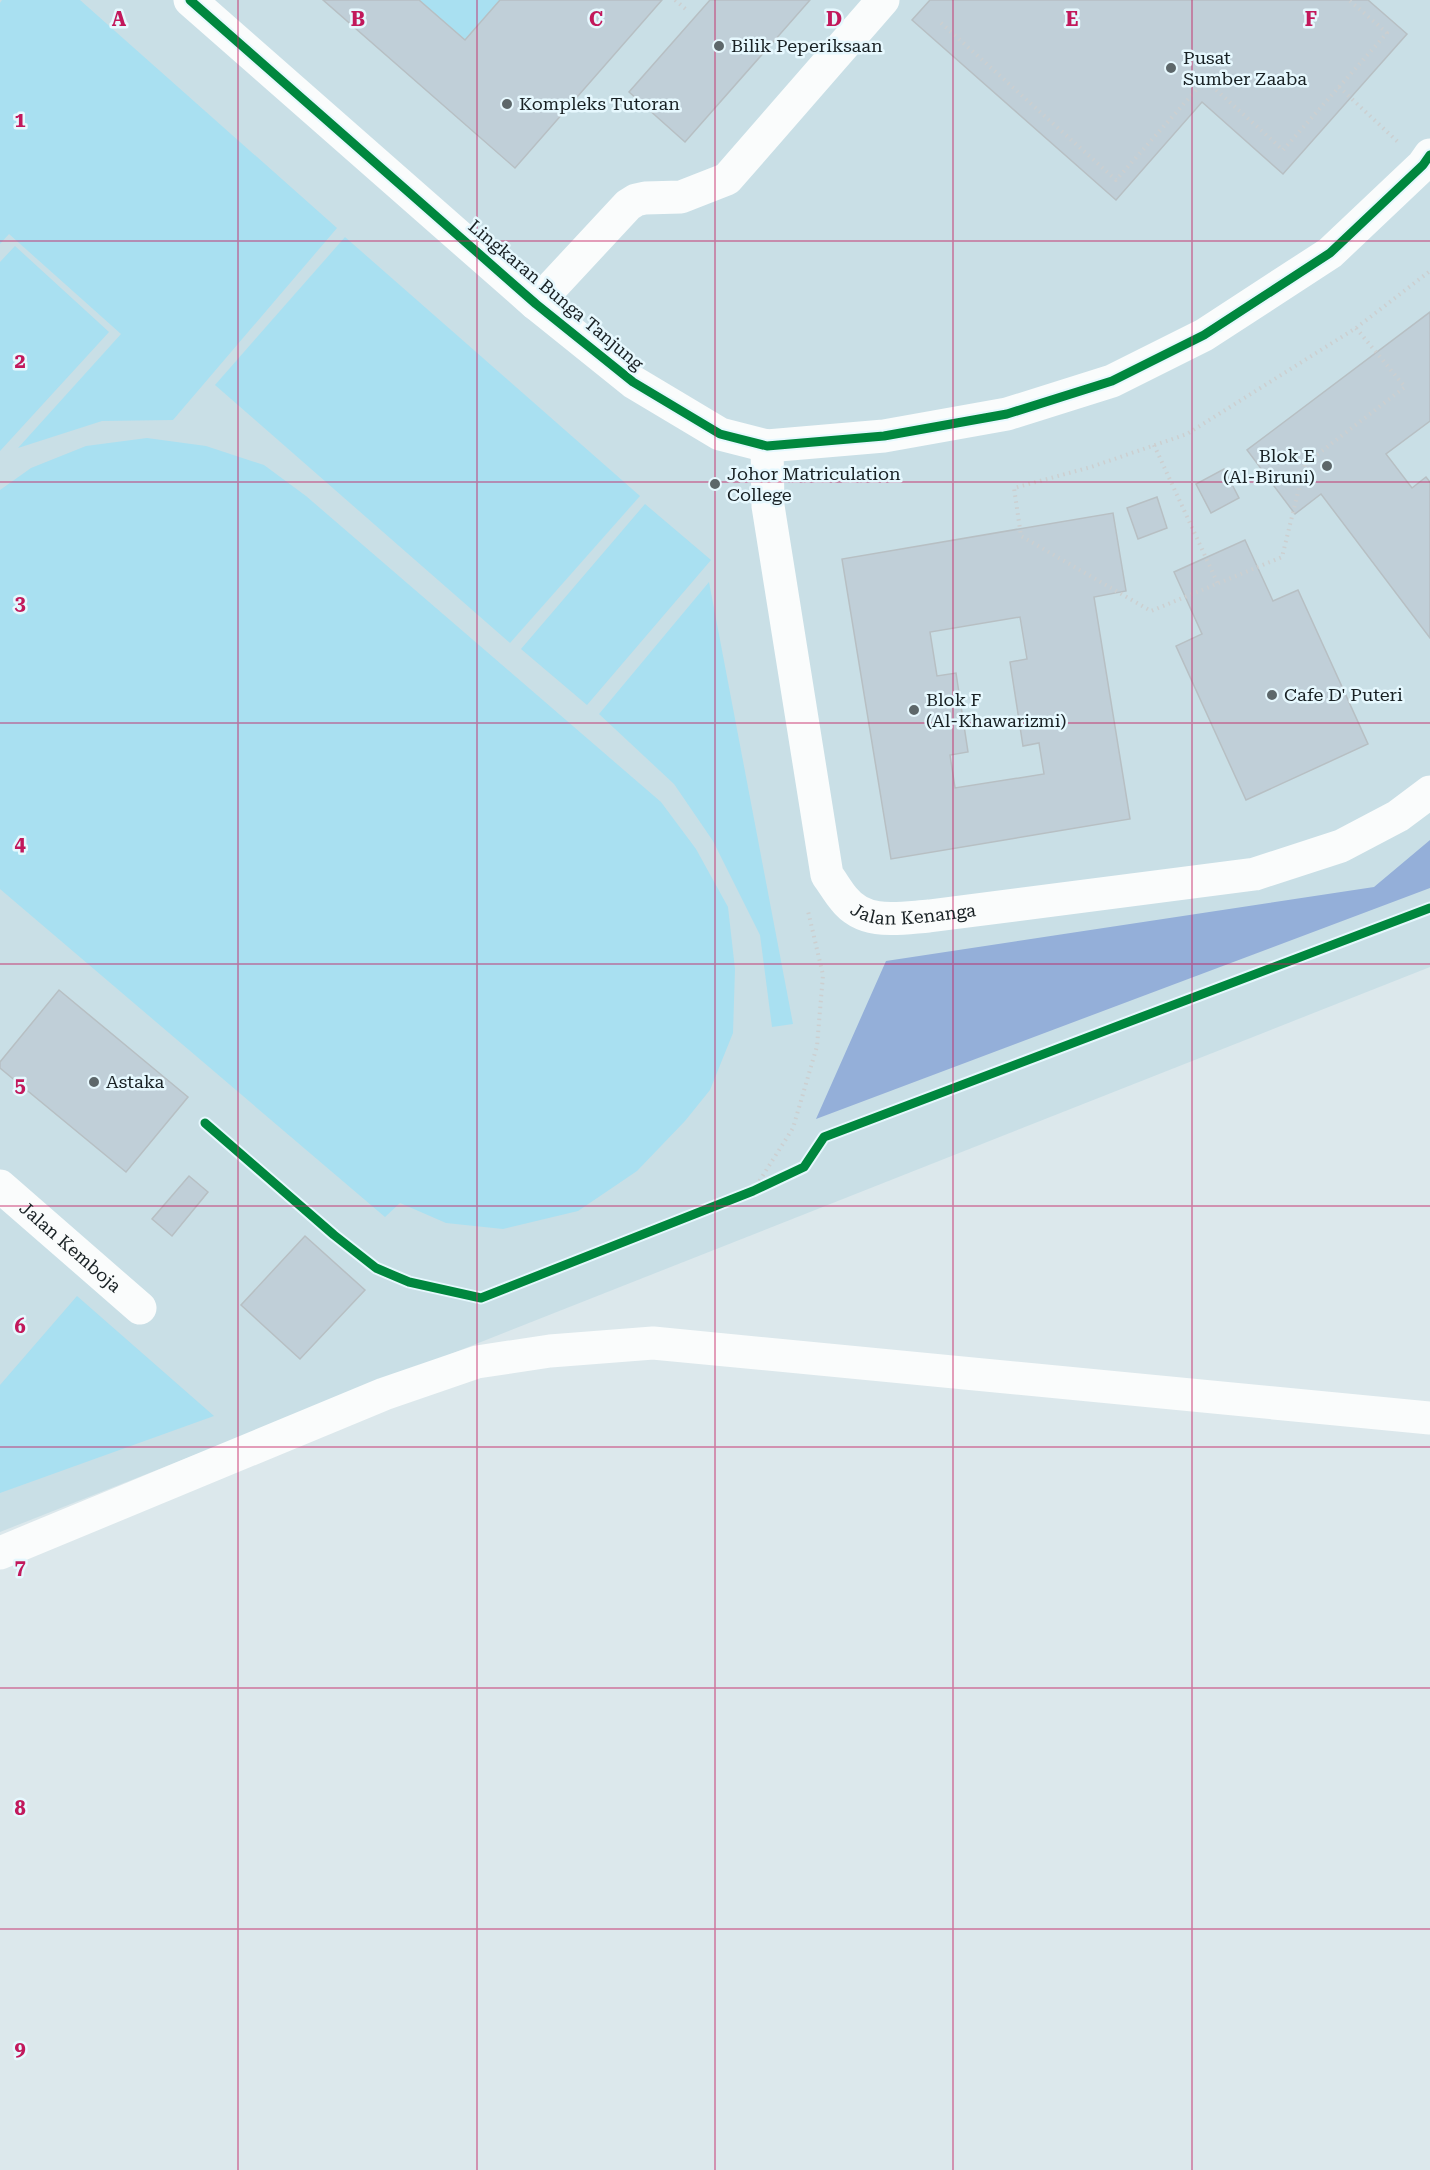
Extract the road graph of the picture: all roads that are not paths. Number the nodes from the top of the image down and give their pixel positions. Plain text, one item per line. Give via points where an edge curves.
1 (190, 0) edge
2 (883, 0) edge
3 (1426, 160) edge
4 (536, 304) junction
5 (767, 446) junction
6 (1430, 792) edge
7 (0, 1186) edge
8 (140, 1308) dead end
9 (1430, 1418) edge
10 (0, 1553) edge

1 - 4 street, Lingkaran Bunga Tanjung
2 - 4 street via 728,179 681,197 636,200 628,205
3 - 5 street, Lingkaran Bunga Tanjung via 1330,253 1204,335 1112,381 1007,414 884,436
4 - 5 street, Lingkaran Bunga Tanjung via 633,382 720,434
5 - 6 street, Jalan Kenanga via 768,506 827,875 845,902 862,914 881,919 929,916 1255,874 1341,846 1398,816
7 - 8 street, Jalan Kemboja
9 - 10 street via 653,1343 550,1351 477,1362 384,1394

